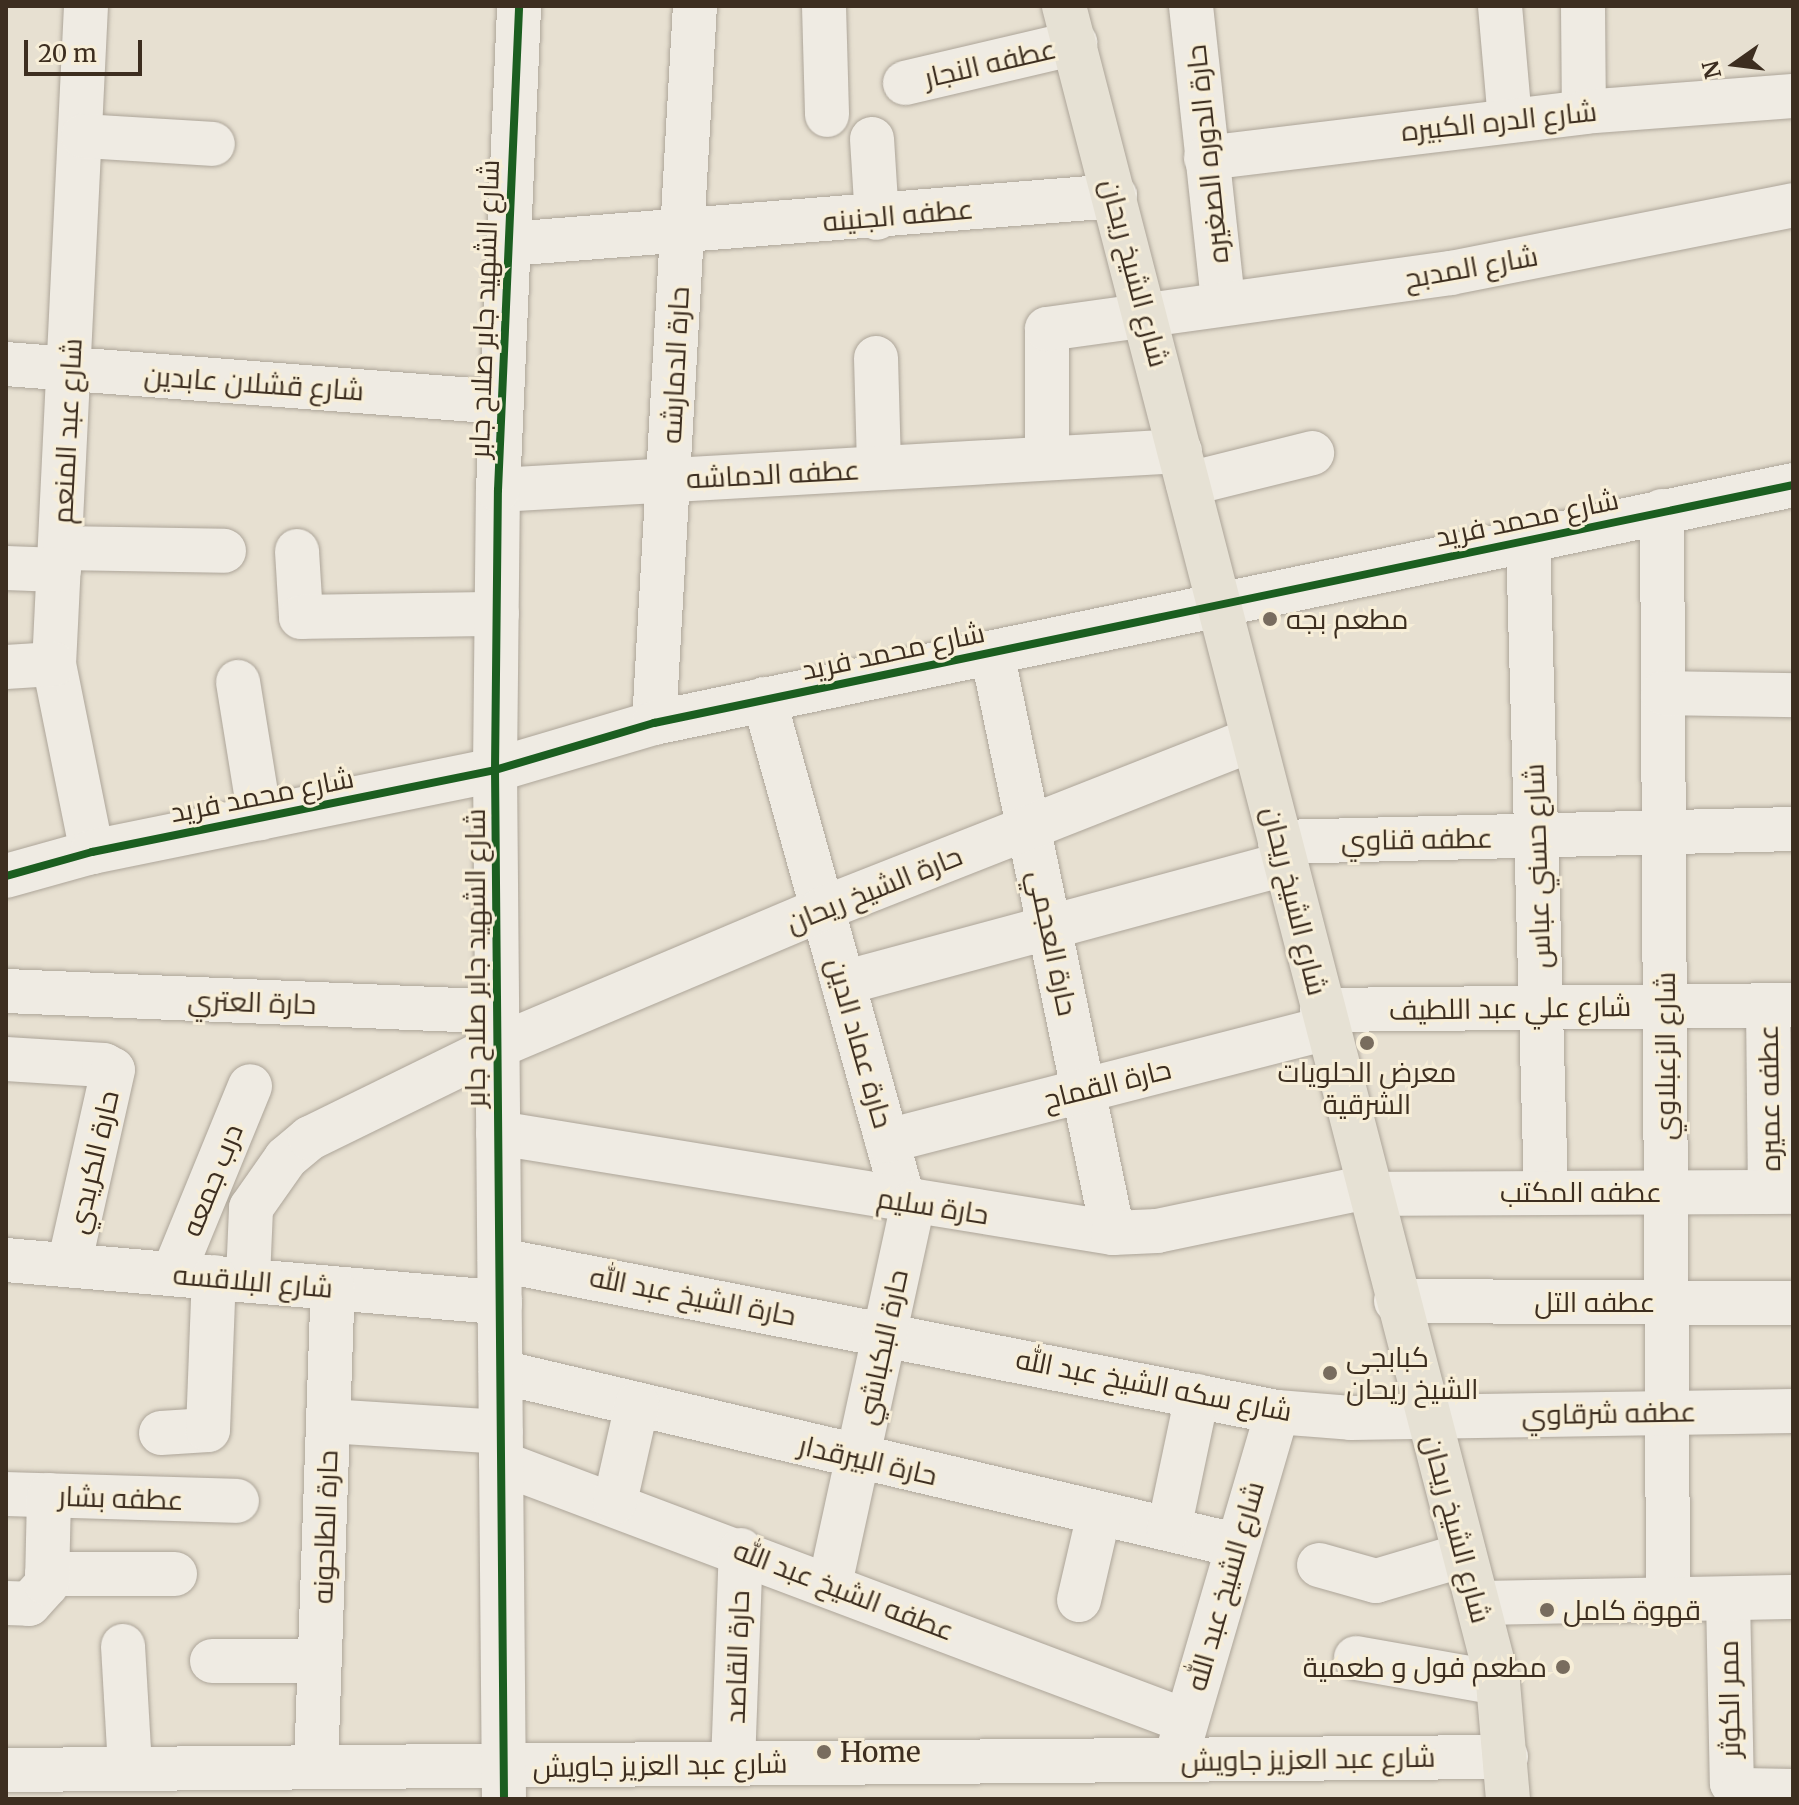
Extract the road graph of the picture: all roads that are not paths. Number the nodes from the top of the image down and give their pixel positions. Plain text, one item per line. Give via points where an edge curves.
1 (86, 6) edge
2 (519, 6) edge
3 (695, 6) edge
4 (824, 6) edge
5 (1191, 6) edge
6 (1500, 6) edge
7 (1583, 6) edge
8 (1074, 17) edge
9 (905, 83) dead end
10 (1793, 96) edge
11 (1584, 112) junction
12 (827, 115) dead end
13 (1510, 120) junction
14 (83, 136) junction
15 (872, 139) dead end
16 (213, 144) dead end
17 (1206, 158) junction
18 (1115, 196) junction
19 (1793, 205) edge
20 (877, 218) junction
21 (682, 233) junction
22 (509, 244) junction
23 (1223, 302) junction
24 (1147, 313) junction
25 (876, 358) dead end
26 (6, 364) edge
27 (70, 369) junction
28 (502, 402) junction
29 (1312, 453) dead end
30 (1047, 458) junction
31 (1184, 467) junction
32 (879, 468) junction
33 (668, 480) junction
34 (1793, 485) edge
35 (498, 490) junction
36 (1662, 511) junction
37 (1528, 540) junction
38 (224, 551) dead end
39 (297, 551) dead end
40 (60, 559) junction
41 (6, 568) edge
42 (1220, 605) junction
43 (497, 614) junction
44 (992, 653) junction
45 (54, 664) junction
46 (6, 667) edge
47 (238, 682) dead end
48 (1663, 693) junction
49 (1793, 695) edge
50 (764, 699) junction
51 (654, 723) junction
52 (1253, 739) junction
53 (495, 770) junction
54 (260, 818) junction
55 (1029, 827) junction
56 (1793, 829) edge
57 (1664, 833) junction
58 (1536, 836) junction
59 (92, 852) junction
60 (1283, 853) junction
61 (6, 876) edge
62 (822, 909) junction
63 (1049, 926) junction
64 (843, 983) junction
65 (6, 991) edge
66 (59, 994) junction
67 (1780, 1005) edge
68 (1665, 1006) junction
69 (1541, 1007) junction
70 (1325, 1019) junction
71 (497, 1029) junction
72 (6, 1059) edge
73 (51, 1062) junction
74 (250, 1086) dead end
75 (1084, 1091) junction
76 (498, 1133) junction
77 (887, 1141) junction
78 (1368, 1190) junction
79 (1665, 1192) junction
80 (1781, 1192) edge
81 (1546, 1193) junction
82 (908, 1202) junction
83 (1113, 1233) junction
84 (6, 1260) edge
85 (69, 1265) junction
86 (212, 1276) junction
87 (500, 1281) junction
88 (333, 1288) junction
89 (1396, 1301) junction
90 (1666, 1303) junction
91 (1793, 1303) edge
92 (885, 1332) junction
93 (501, 1372) junction
94 (1197, 1396) junction
95 (637, 1404) junction
96 (1793, 1411) edge
97 (1277, 1412) junction
98 (1667, 1413) junction
99 (1426, 1416) junction
100 (328, 1421) junction
101 (161, 1433) dead end
102 (501, 1447) junction
103 (858, 1459) junction
104 (6, 1494) edge
105 (49, 1495) junction
106 (237, 1501) dead end
107 (615, 1502) junction
108 (1099, 1514) junction
109 (1169, 1529) junction
110 (1235, 1545) junction
111 (741, 1550) junction
112 (1464, 1555) junction
113 (1319, 1565) dead end
114 (47, 1574) junction
115 (175, 1574) dead end
116 (830, 1584) junction
117 (1793, 1597) edge
118 (1728, 1599) junction
119 (1079, 1600) dead end
120 (1668, 1600) junction
121 (6, 1603) edge
122 (1478, 1603) junction
123 (123, 1646) dead end
124 (1356, 1658) dead end
125 (212, 1661) dead end
126 (320, 1661) junction
127 (1498, 1683) junction
128 (1181, 1740) junction
129 (733, 1764) junction
130 (316, 1767) junction
131 (6, 1770) edge
132 (1507, 1778) edge
133 (104, 1779) edge
134 (504, 1782) edge
135 (1793, 1791) edge

1 - 14 street, شارع عبد المنعم
2 - 22 street, شارع الشهيد جابر صلاح جابر
3 - 21 street, حارة الدمارشه
4 - 12 street
5 - 17 street, حارة الدوره الصغيره
6 - 13 street
7 - 11 street
8 - 9 street, عطفه النجار
8 - 18 main road, شارع الشيخ ريحان
10 - 11 street, شارع الدره الكبيره
11 - 13 street, شارع الدره الكبيره
13 - 17 street, شارع الدره الكبيره
14 - 16 street
14 - 27 street, شارع عبد المنعم
15 - 20 street
17 - 23 street, حارة الدوره الصغيره
18 - 20 street, عطفه الجنينه
18 - 24 main road, شارع الشيخ ريحان
19 - 23 street, شارع المدبح via 1451,273
20 - 21 street, عطفه الجنينه
21 - 22 street, عطفه الجنينه
21 - 33 street, حارة الدمارشه
22 - 28 street, شارع الشهيد جابر صلاح جابر
23 - 24 street, شارع المدبح
24 - 30 street via 1045,330
24 - 31 main road, شارع الشيخ ريحان
25 - 32 street
26 - 27 street, شارع قشلان عابدين
27 - 28 street, شارع قشلان عابدين
27 - 40 street, شارع عبد المنعم
28 - 35 street, شارع الشهيد جابر صلاح جابر
29 - 31 street, عطفه الدماشه
30 - 31 street, عطفه الدماشه
30 - 32 street, عطفه الدماشه
31 - 42 main road, شارع الشيخ ريحان
32 - 33 street, عطفه الدماشه
33 - 35 street, عطفه الدماشه
33 - 51 street, حارة الدمارشه
34 - 36 street, شارع محمد فريد
35 - 43 street, شارع الشهيد جابر صلاح جابر
36 - 37 street, شارع محمد فريد
36 - 48 street, شارع الزعبلاوي
37 - 42 street, شارع محمد فريد
37 - 58 street, شارع حسني عباس
38 - 40 street
39 - 43 street via 301,617
40 - 41 street
40 - 45 street, شارع عبد المنعم
42 - 44 street, شارع محمد فريد
42 - 52 main road, شارع الشيخ ريحان
43 - 53 street, شارع الشهيد جابر صلاح جابر
44 - 50 street, شارع محمد فريد
44 - 55 street, حارة العجمي
45 - 46 street
45 - 59 street, شارع عبد المنعم
47 - 54 street
48 - 49 street
48 - 57 street, شارع الزعبلاوي
50 - 51 street, شارع محمد فريد
50 - 62 street, حارة عماد الدين
51 - 53 street, شارع محمد فريد
52 - 55 street, حارة الشيخ ريحان
52 - 60 main road, شارع الشيخ ريحان
53 - 54 street, شارع محمد فريد
53 - 71 street, شارع الشهيد جابر صلاح جابر
54 - 59 street, شارع محمد فريد
55 - 62 street, حارة الشيخ ريحان
55 - 63 street, حارة العجمي
56 - 57 street, عطفه قناوي
57 - 58 street, عطفه قناوي
57 - 68 street, شارع الزعبلاوي
58 - 60 street, عطفه قناوي
58 - 69 street, شارع حسني عباس
59 - 61 street, شارع محمد فريد
60 - 63 street, عطفه قناوي
60 - 70 main road, شارع الشيخ ريحان
62 - 64 street, حارة عماد الدين
62 - 71 street, حارة الشيخ ريحان
63 - 64 street, عطفه قناوي
63 - 75 street, حارة العجمي
64 - 77 street, حارة عماد الدين
65 - 66 street, حارة العتري
66 - 71 street, حارة العتري
66 - 73 street
67 - 68 street, شارع علي عبد اللطيف
67 - 80 street, عطفه عميره
68 - 69 street, شارع علي عبد اللطيف
68 - 79 street, شارع الزعبلاوي
69 - 70 street, شارع علي عبد اللطيف
69 - 81 street, شارع حسني عباس
70 - 75 street, حارة القماح
70 - 78 main road, شارع الشيخ ريحان
71 - 76 street, شارع الشهيد جابر صلاح جابر
71 - 86 street, حارة الشيخ ريحان via 310,1138 286,1158
72 - 73 street, حارة الكريدي
73 - 85 street, حارة الكريدي via 113,1070
74 - 86 street, درب جمعه
75 - 77 street, حارة القماح
75 - 83 street, حارة العجمي
76 - 82 street, حارة سليم
76 - 87 street, شارع الشهيد جابر صلاح جابر
77 - 82 street, حارة عماد الدين
78 - 81 street, عطفه المكتب
78 - 83 street, حارة سليم via 1157,1231
78 - 89 main road, شارع الشيخ ريحان
79 - 80 street, عطفه المكتب
79 - 81 street, عطفه المكتب
79 - 90 street, شارع الزعبلاوي
82 - 83 street, حارة سليم
82 - 92 street, حارة البكباشي
84 - 85 street, شارع البلاقسه
85 - 86 street, شارع البلاقسه
86 - 88 street, شارع البلاقسه
86 - 101 street, حارة الشيخ ريحان via 208,1430
87 - 88 street, شارع البلاقسه
87 - 92 street, حارة الشيخ عبد الله
87 - 93 street, شارع الشهيد جابر صلاح جابر
88 - 100 street, حارة الطاحونه
89 - 90 street, عطفه التل
89 - 99 main road, شارع الشيخ ريحان
90 - 91 street, عطفه التل
90 - 98 street, شارع الزعبلاوي
92 - 94 street, شارع سكه الشيخ عبد الله
92 - 103 street, حارة البكباشي
93 - 95 street, حارة البيرقدار
93 - 102 street, شارع الشهيد جابر صلاح جابر
94 - 97 street, شارع سكه الشيخ عبد الله
94 - 109 street
95 - 103 street, حارة البيرقدار
95 - 107 street
96 - 98 street, عطفه شرقاوي
97 - 99 street, شارع سكه الشيخ عبد الله via 1351,1418
97 - 110 street, شارع الشيخ عبد الله
98 - 99 street, عطفه شرقاوي
98 - 120 street, شارع الزعبلاوي
99 - 112 main road, شارع الشيخ ريحان
100 - 102 street, عطفه الشيخ عبد الله
100 - 126 street, حارة الطاحونه
102 - 107 street, عطفه الشيخ عبد الله
102 - 134 street, شارع الشهيد جابر صلاح جابر
103 - 108 street, حارة البيرقدار
103 - 116 street, حارة البكباشي
104 - 105 street, عطفه بشار
105 - 106 street, عطفه بشار
105 - 114 street
107 - 111 street, عطفه الشيخ عبد الله
108 - 109 street, حارة البيرقدار
108 - 119 street
109 - 110 street, حارة البيرقدار
110 - 128 street, شارع الشيخ عبد الله
111 - 116 street, عطفه الشيخ عبد الله
111 - 129 street, حارة القاصد
112 - 113 street via 1376,1581
112 - 122 main road, شارع الشيخ ريحان
114 - 115 street
114 - 121 street via 41,1596 29,1604
116 - 128 street, عطفه الشيخ عبد الله
117 - 118 street
118 - 120 street
118 - 135 street, ممر الكوثر via 1732,1783 1743,1790
120 - 122 street
122 - 127 main road, شارع الشيخ ريحان
123 - 133 street
124 - 127 street
125 - 126 street
126 - 130 street, حارة الطاحونه
127 - 132 main road, شارع الشيخ ريحان
128 - 129 street, شارع عبد العزيز جاويش
128 - 132 street, شارع عبد العزيز جاويش
129 - 134 street, شارع عبد العزيز جاويش
130 - 133 street, شارع عبد العزيز جاويش
130 - 134 street, شارع عبد العزيز جاويش
131 - 133 street, شارع عبد العزيز جاويش

